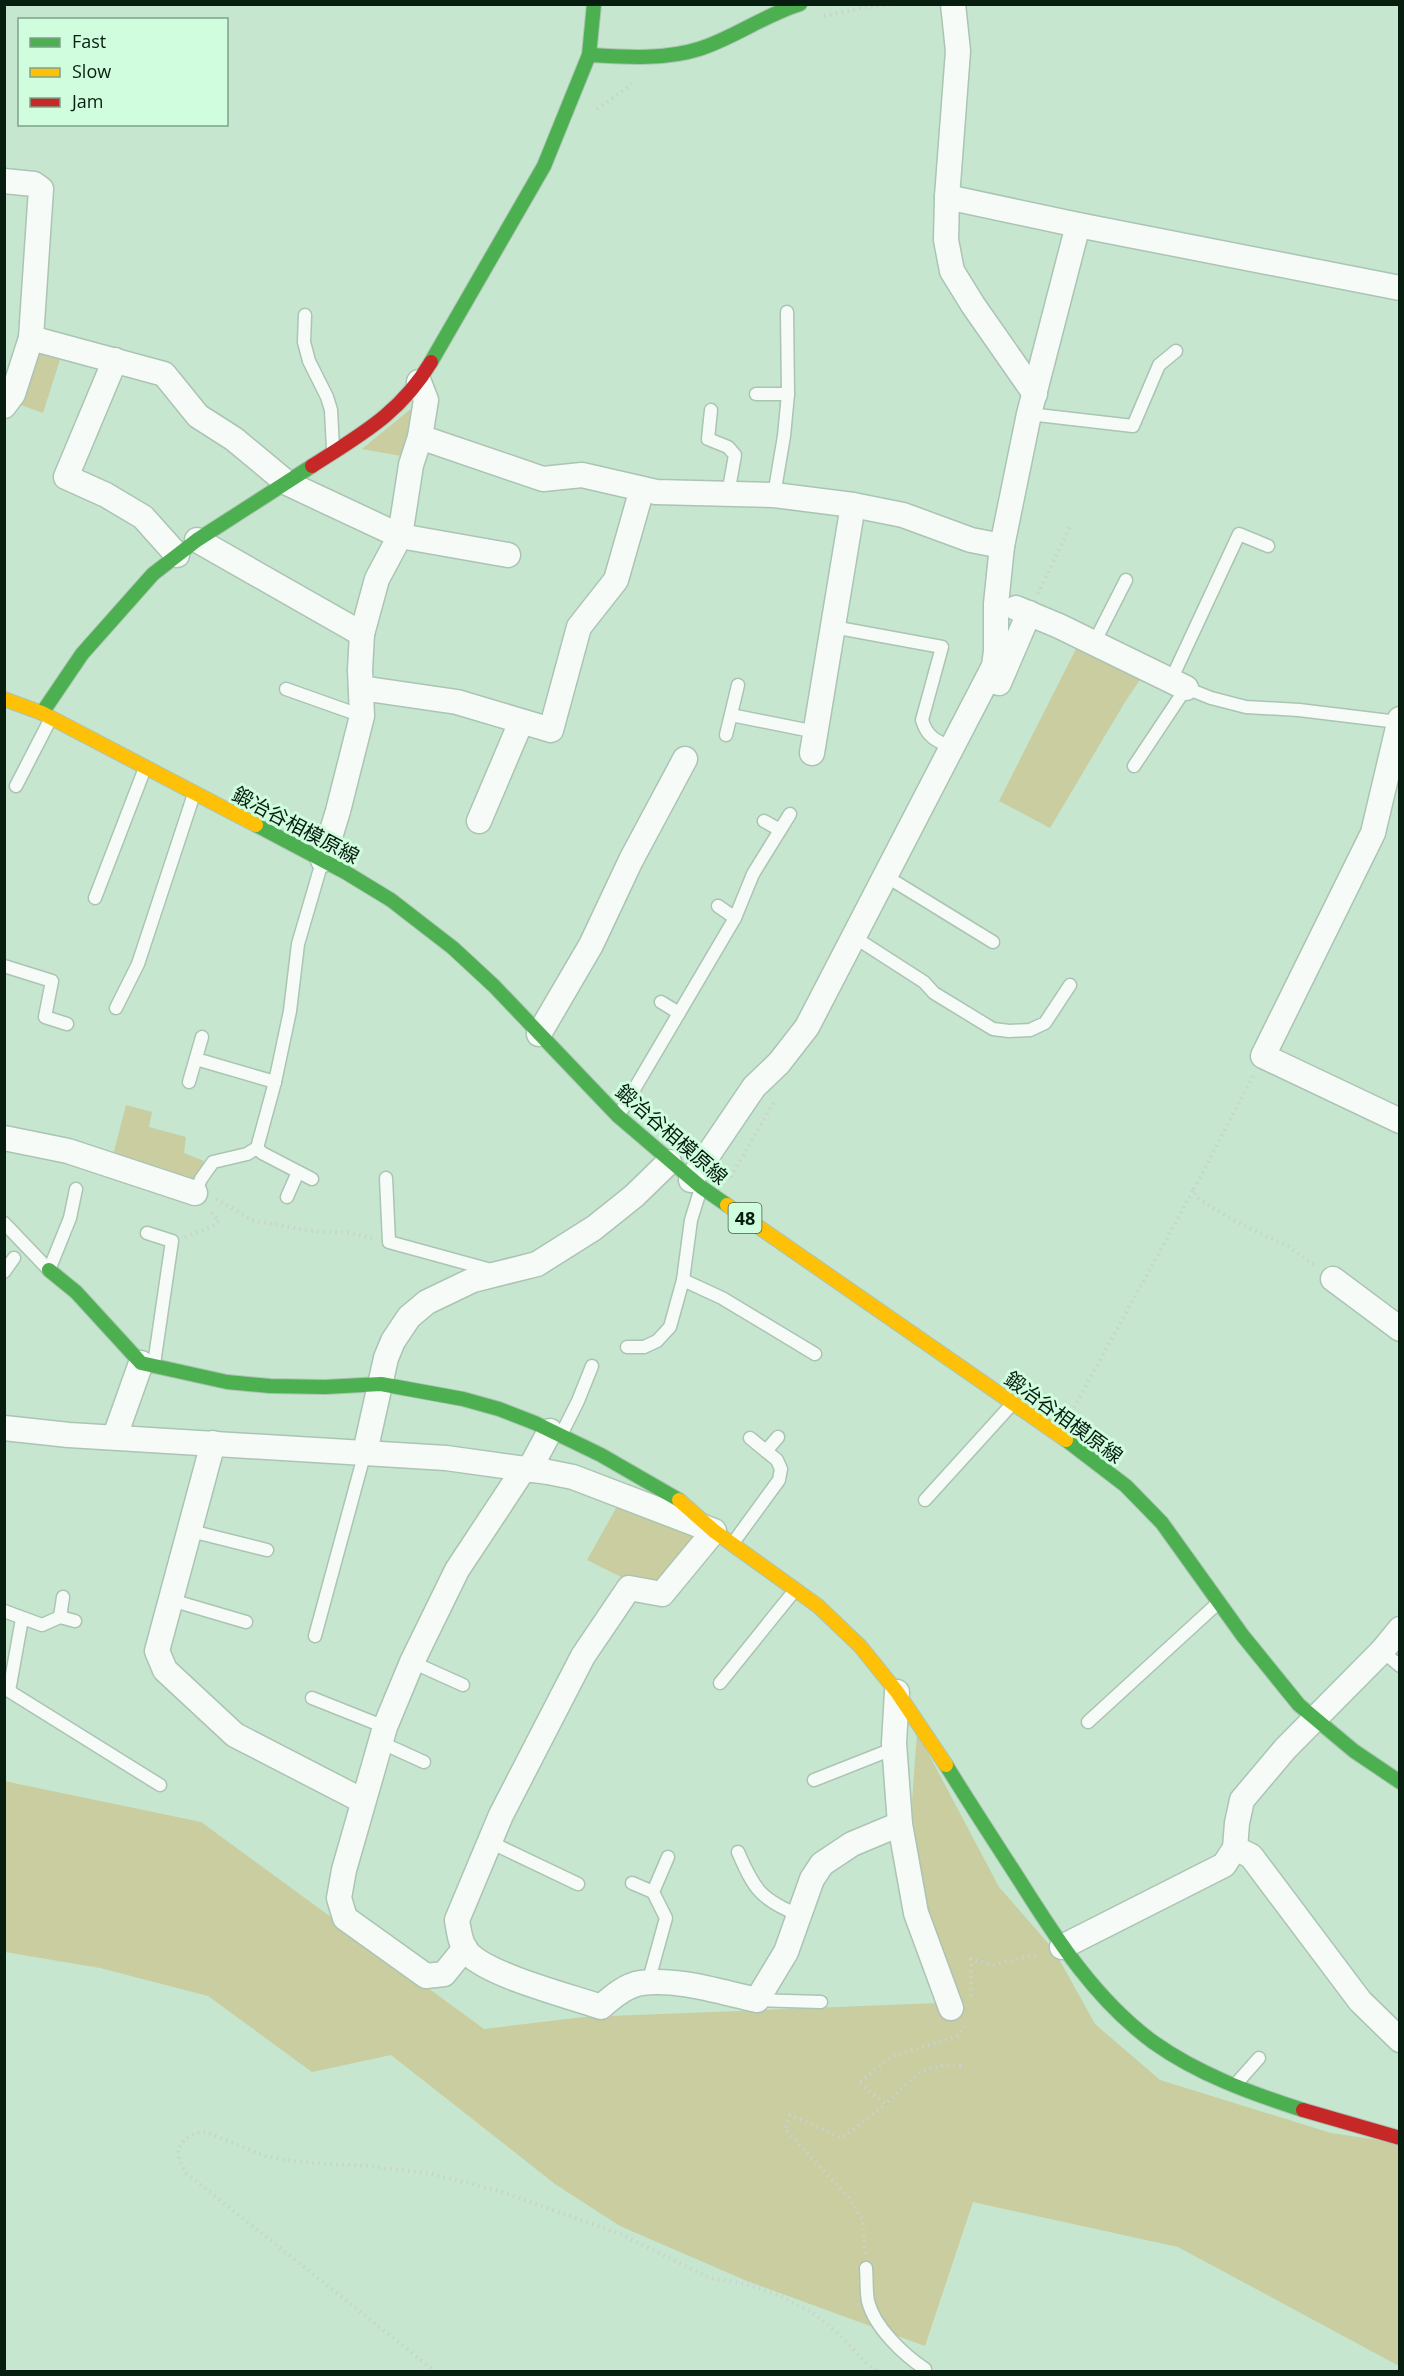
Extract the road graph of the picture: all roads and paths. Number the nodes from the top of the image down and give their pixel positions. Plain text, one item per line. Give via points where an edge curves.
1 (594, 4) edge
2 (800, 4) edge
3 (953, 4) edge
4 (589, 55) junction
5 (636, 82) dead end
6 (590, 113) dead end
7 (4, 181) edge
8 (947, 196) junction
9 (1078, 225) junction
10 (1400, 288) edge
11 (787, 312) dead end
12 (305, 315) dead end
13 (31, 338) junction
14 (1176, 351) dead end
15 (114, 360) junction
16 (419, 382) junction
17 (756, 394) dead end
18 (788, 394) junction
19 (1032, 404) junction
20 (4, 406) edge
21 (711, 410) dead end
22 (420, 437) junction
23 (334, 452) junction
24 (287, 483) junction
25 (642, 489) junction
26 (728, 494) junction
27 (774, 495) junction
28 (853, 505) junction
29 (1070, 527) dead end
30 (400, 536) junction
31 (197, 540) junction
32 (1002, 546) junction
33 (1268, 546) dead end
34 (177, 555) junction
35 (508, 555) dead end
36 (1126, 580) dead end
37 (1041, 588) dead end
38 (996, 604) junction
39 (1029, 613) junction
40 (833, 627) junction
41 (362, 634) junction
42 (1094, 643) junction
43 (1004, 653) junction
44 (1179, 684) junction
45 (738, 685) dead end
46 (361, 688) junction
47 (286, 689) dead end
48 (4, 699) edge
49 (47, 715) junction
50 (731, 715) junction
51 (362, 716) junction
52 (1399, 720) edge
53 (521, 722) junction
54 (726, 735) dead end
55 (814, 742) joint
56 (959, 751) junction
57 (685, 759) dead end
58 (1134, 766) dead end
59 (145, 767) junction
60 (16, 786) dead end
61 (194, 793) junction
62 (790, 813) dead end
63 (479, 821) dead end
64 (764, 821) dead end
65 (780, 830) junction
66 (322, 860) junction
67 (891, 880) junction
68 (96, 898) dead end
69 (717, 906) dead end
70 (735, 918) junction
71 (859, 941) junction
72 (993, 942) dead end
73 (4, 966) edge
74 (1070, 985) dead end
75 (661, 1002) dead end
76 (116, 1008) dead end
77 (679, 1013) junction
78 (67, 1024) dead end
79 (539, 1034) junction
80 (202, 1036) dead end
81 (1263, 1056) junction
82 (196, 1059) junction
83 (189, 1082) dead end
84 (275, 1082) junction
85 (776, 1098) dead end
86 (618, 1116) junction
87 (1400, 1120) edge
88 (4, 1138) edge
89 (257, 1148) junction
90 (669, 1162) junction
91 (298, 1172) junction
92 (386, 1178) dead end
93 (312, 1179) dead end
94 (728, 1182) dead end
95 (696, 1184) junction
96 (76, 1189) dead end
97 (1194, 1189) junction
98 (195, 1192) junction
99 (287, 1197) dead end
100 (4, 1223) edge
101 (147, 1233) dead end
102 (172, 1241) junction
103 (389, 1242) junction
104 (14, 1258) dead end
105 (49, 1270) junction
106 (4, 1272) edge
107 (498, 1272) junction
108 (1333, 1279) joint
109 (683, 1280) junction
110 (1400, 1329) edge
111 (627, 1347) dead end
112 (815, 1354) dead end
113 (147, 1364) junction
114 (592, 1366) dead end
115 (381, 1384) junction
116 (1013, 1403) junction
117 (4, 1428) edge
118 (555, 1433) junction
119 (1059, 1435) junction
120 (115, 1436) junction
121 (778, 1437) dead end
122 (750, 1438) dead end
123 (213, 1443) junction
124 (365, 1452) junction
125 (766, 1452) junction
126 (526, 1470) junction
127 (925, 1500) dead end
128 (190, 1531) junction
129 (723, 1538) junction
130 (267, 1550) dead end
131 (796, 1588) junction
132 (63, 1597) dead end
133 (171, 1600) junction
134 (1219, 1603) junction
135 (4, 1611) edge
136 (60, 1617) junction
137 (22, 1619) junction
138 (75, 1621) dead end
139 (246, 1622) dead end
140 (1400, 1629) edge
141 (315, 1636) dead end
142 (1391, 1659) edge
143 (411, 1662) junction
144 (720, 1683) dead end
145 (463, 1685) dead end
146 (897, 1692) junction
147 (312, 1698) dead end
148 (1316, 1720) junction
149 (1088, 1722) dead end
150 (382, 1735) junction
151 (895, 1748) junction
152 (424, 1762) dead end
153 (814, 1780) dead end
154 (1400, 1782) edge
155 (160, 1785) dead end
156 (363, 1801) junction
157 (900, 1824) junction
158 (490, 1842) junction
159 (1235, 1848) junction
160 (738, 1852) dead end
161 (668, 1857) dead end
162 (632, 1883) dead end
163 (578, 1884) dead end
164 (653, 1892) junction
165 (799, 1915) junction
166 (1062, 1947) junction
167 (465, 1948) junction
168 (648, 1983) junction
169 (757, 2000) junction
170 (822, 2002) dead end
171 (951, 2008) dead end
172 (1400, 2040) edge
173 (1259, 2058) dead end
174 (1234, 2086) junction
175 (886, 2104) dead end
176 (1400, 2138) edge
177 (866, 2268) joint
178 (925, 2370) dead end
179 (436, 2372) edge
180 (878, 2372) edge

1 - 4 street
2 - 4 street via 678,54 644,58
3 - 8 street via 958,51
4 - 16 street via 544,166
5 - 6 path
7 - 13 street via 34,184 41,189
8 - 9 street
8 - 19 street via 946,240 952,271
9 - 10 street
9 - 19 street
11 - 18 lane
12 - 23 lane via 304,342 331,410
13 - 15 street
13 - 20 street via 14,394
14 - 19 lane via 1160,365 1133,426
15 - 24 street via 164,374 198,416 234,438
15 - 34 street via 66,477 143,518
16 - 22 street via 426,400
16 - 23 street via 384,419
17 - 18 lane
18 - 27 lane
19 - 32 street
21 - 26 lane via 708,439 728,447 735,455
22 - 25 street via 543,479 582,475
22 - 30 street via 411,465
23 - 24 street
24 - 30 street
24 - 31 street
25 - 26 street
25 - 53 street via 616,580 579,627 551,730
26 - 27 street
27 - 28 street
28 - 32 street via 903,515 971,540
28 - 40 street
29 - 37 path
30 - 35 street
30 - 41 street via 377,579
31 - 34 street
31 - 41 street
32 - 38 street
33 - 44 lane via 1239,534
34 - 49 street via 142,586 82,654
36 - 42 lane
38 - 39 street
38 - 43 street
39 - 42 street
39 - 43 street
40 - 55 street
40 - 56 lane via 942,647 922,720 934,741
41 - 46 street
42 - 44 street
43 - 56 street via 993,666
44 - 52 lane via 1246,707
44 - 58 lane
45 - 50 lane
46 - 51 street
46 - 53 street via 457,702
47 - 51 lane
48 - 49 street, 鍛冶谷相模原線 / 48
49 - 59 street, 鍛冶谷相模原線 / 48
49 - 60 lane
50 - 54 lane
50 - 55 lane
51 - 66 street
52 - 81 street via 1373,833
53 - 63 street via 481,796
56 - 67 street
57 - 79 street via 675,788
59 - 61 street, 鍛冶谷相模原線 / 48
59 - 68 lane
61 - 66 street, 鍛冶谷相模原線 / 48
61 - 76 lane via 138,964
62 - 65 lane
64 - 65 lane
65 - 70 lane via 753,874
66 - 79 street, 鍛冶谷相模原線 / 48 via 422,922 494,986
66 - 84 lane via 298,944 290,1011
67 - 71 street
67 - 72 lane
69 - 70 lane
70 - 77 lane
71 - 74 lane via 993,1029 1030,1030 1045,1023
71 - 95 street via 807,1027 754,1087
73 - 78 lane via 52,981 45,1017
75 - 77 lane
77 - 86 lane
79 - 86 street, 鍛冶谷相模原線 / 48
80 - 82 lane
81 - 87 street
81 - 97 path
82 - 83 lane
82 - 84 lane
84 - 89 lane
85 - 94 path
86 - 90 street, 鍛冶谷相模原線 / 48
88 - 98 street via 68,1151
89 - 91 lane
89 - 98 lane via 213,1162
90 - 95 street, 鍛冶谷相模原線 / 48
90 - 107 street via 594,1228 537,1264
91 - 93 lane
91 - 99 lane
92 - 103 lane
95 - 109 lane
95 - 116 street, 鍛冶谷相模原線 / 48
96 - 105 lane via 70,1218
97 - 108 path via 1202,1202 1289,1247
97 - 119 path
98 - 102 path via 219,1221
98 - 103 path via 252,1220
100 - 105 lane
101 - 102 lane
102 - 113 lane
103 - 107 lane
104 - 106 lane
105 - 113 street
107 - 115 street via 427,1302 409,1317 393,1341
108 - 110 street
109 - 111 lane via 670,1327 657,1341 644,1347
109 - 112 lane via 723,1298
113 - 115 street via 227,1382 270,1386
113 - 120 street
114 - 118 lane via 581,1396
115 - 118 street via 499,1409
115 - 124 street
116 - 119 street, 鍛冶谷相模原線 / 48
116 - 127 lane
117 - 120 street
118 - 126 street
118 - 129 street via 676,1497
119 - 134 street, 鍛冶谷相模原線 / 48 via 1126,1486 1162,1523
120 - 123 street
121 - 125 lane
122 - 125 lane
123 - 124 street
123 - 128 street
124 - 126 street via 447,1458
124 - 141 lane
125 - 129 lane via 782,1469 779,1480
126 - 129 street via 573,1477
126 - 143 street via 457,1570
128 - 130 lane
128 - 133 street
129 - 131 street
129 - 158 street via 662,1594 629,1588 583,1656
131 - 144 lane
131 - 146 street via 860,1646
132 - 136 lane
133 - 139 lane
133 - 156 street via 158,1652 165,1671 235,1736
134 - 148 street, 鍛冶谷相模原線 / 48
134 - 149 lane
135 - 137 lane
136 - 137 lane via 42,1625
136 - 138 lane
137 - 155 lane via 9,1691
140 - 142 street
142 - 148 street
143 - 145 lane
143 - 150 street
146 - 151 street
146 - 166 street
147 - 150 lane
148 - 154 street, 鍛冶谷相模原線 / 48
148 - 159 street via 1285,1749 1242,1800
150 - 152 lane
150 - 156 street
151 - 153 lane
151 - 157 street
156 - 167 street via 339,1898 345,1918 426,1976 444,1974
157 - 165 street via 852,1844 822,1864
157 - 171 street via 916,1914
158 - 163 lane
158 - 167 street via 457,1920
159 - 166 street via 1224,1865
159 - 172 street via 1251,1856 1360,2001
160 - 165 lane via 758,1889 774,1905
161 - 164 lane
162 - 164 lane
164 - 168 lane via 666,1918
165 - 169 street via 786,1952
166 - 174 street via 1118,2011 1153,2042
167 - 168 street via 469,1955 496,1971 601,2007 614,1995
168 - 169 street via 679,1984
169 - 170 lane
173 - 174 lane
174 - 176 street
175 - 177 path via 842,2138 790,2115 785,2129 849,2198 863,2220
177 - 178 lane via 868,2302 878,2322 908,2357
179 - 180 path via 187,2174 179,2161 178,2149 185,2139 206,2132 265,2156 432,2174 499,2191 621,2234 711,2278 746,2284 780,2296 813,2313

